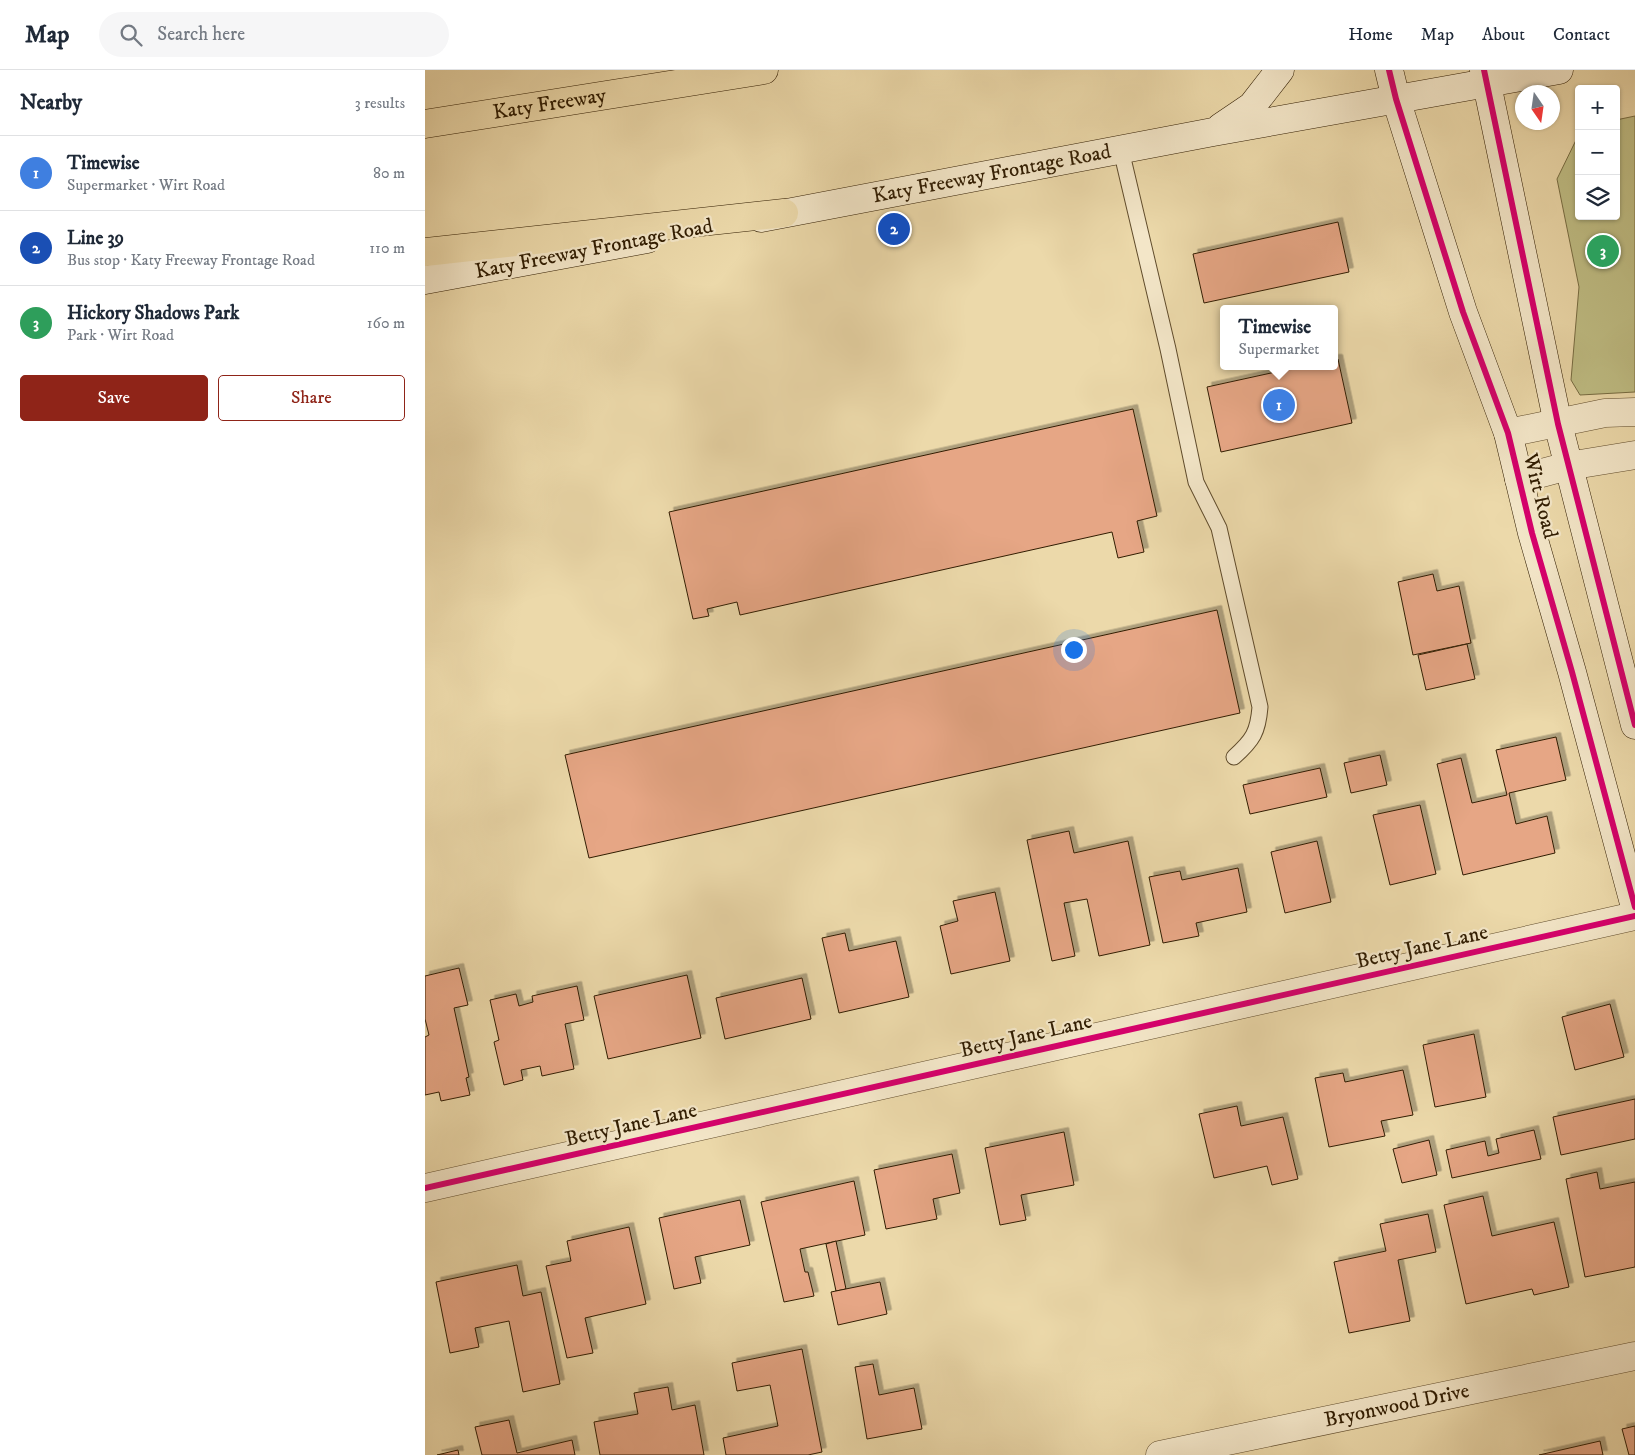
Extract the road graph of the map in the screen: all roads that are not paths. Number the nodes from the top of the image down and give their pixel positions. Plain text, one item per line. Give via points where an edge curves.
1 (764, 70) edge
2 (1280, 70) edge
3 (1389, 70) edge
4 (1559, 70) edge
5 (1486, 76) edge
6 (1395, 99) junction
7 (479, 116) junction
8 (425, 124) edge
9 (425, 131) edge
10 (1213, 132) junction
11 (1121, 150) junction
12 (784, 214) junction
13 (425, 252) edge
14 (425, 280) edge
15 (1635, 412) edge
16 (1558, 424) junction
17 (1508, 433) junction
18 (1635, 455) edge
19 (1568, 466) junction
20 (1519, 479) junction
21 (1635, 725) edge
22 (1234, 757) dead end
23 (1635, 907) edge
24 (1635, 916) edge
25 (425, 1188) edge
26 (1635, 1356) edge
27 (1160, 1455) edge

1 - 7 highway, Katy Freeway
2 - 10 main road via 1252,106
3 - 6 main road, Wirt Road
4 - 5 main road, Katy Freeway Frontage Road
5 - 6 main road, Katy Freeway Frontage Road
5 - 16 main road, Wirt Road
6 - 10 main road, Katy Freeway Frontage Road
6 - 17 main road, Wirt Road via 1463,312
7 - 8 highway, Katy Freeway
7 - 9 highway
10 - 11 main road, Katy Freeway Frontage Road
11 - 12 main road, Katy Freeway Frontage Road
11 - 22 lane via 1168,349 1195,482 1219,528 1260,707 1256,734
12 - 13 highway
12 - 14 main road, Katy Freeway Frontage Road
15 - 16 main road via 1605,413
16 - 17 main road
16 - 19 main road, Wirt Road
17 - 20 main road, Wirt Road
18 - 19 main road
19 - 20 main road
19 - 21 main road, Wirt Road
20 - 23 main road, Wirt Road
24 - 25 main road, Betty Jane Lane
26 - 27 main road, Bryonwood Drive

